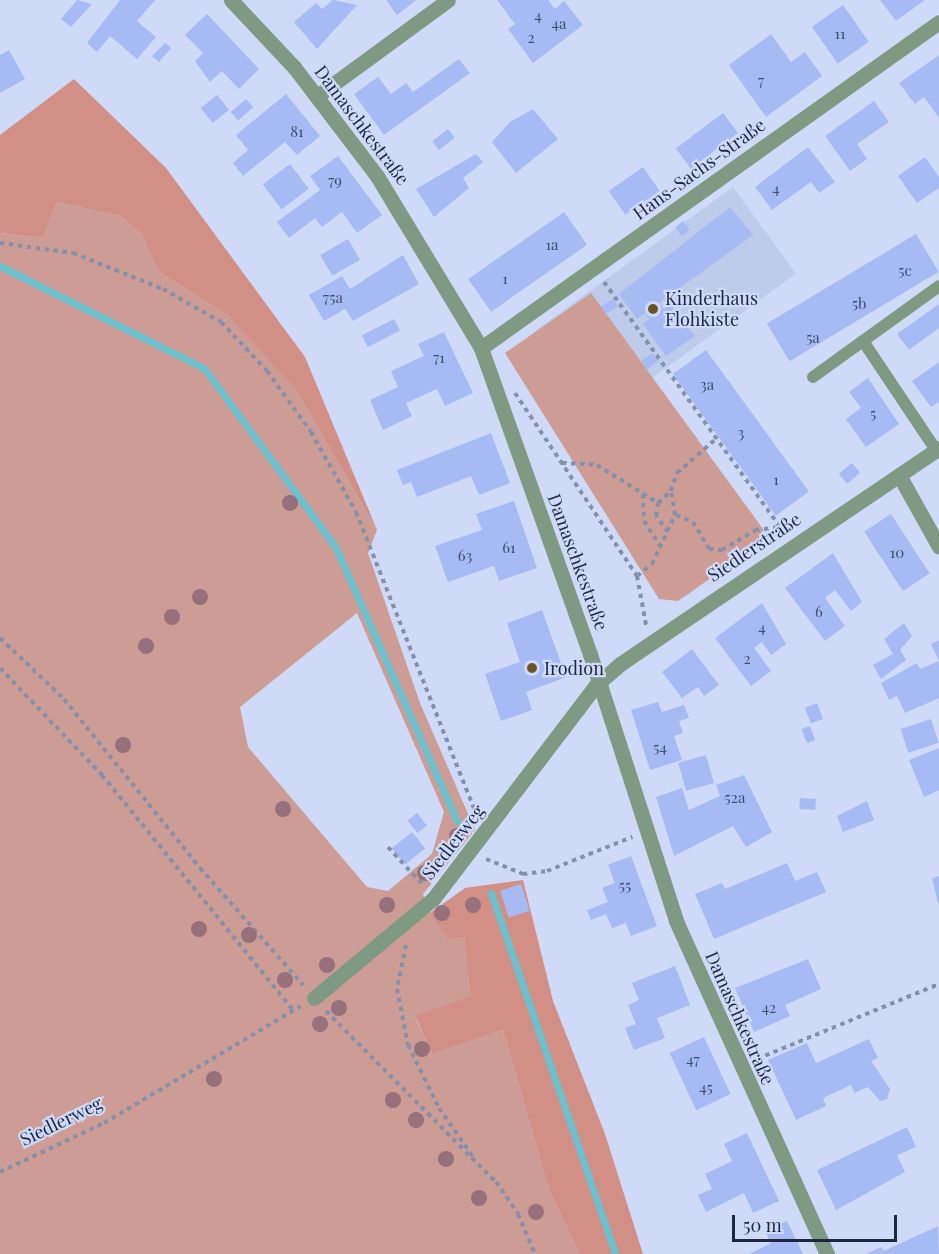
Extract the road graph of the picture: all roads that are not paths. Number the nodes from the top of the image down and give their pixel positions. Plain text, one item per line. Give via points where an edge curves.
1 (231, 0) edge
2 (448, 0) edge
3 (939, 22) edge
4 (317, 96) junction
5 (939, 286) edge
6 (863, 341) junction
7 (481, 348) junction
8 (813, 377) dead end
9 (938, 449) edge
10 (899, 475) junction
11 (939, 547) edge
12 (596, 686) junction
13 (314, 998) road end
14 (827, 1254) edge

1 - 4 street, Damaschkestraße
2 - 4 street
3 - 7 street, Hans-Sachs-Straße
4 - 7 street, Damaschkestraße via 402,213
5 - 6 lane
6 - 8 lane
6 - 9 lane
7 - 12 street, Damaschkestraße
9 - 10 street, Siedlerstraße
10 - 11 street
10 - 12 street, Siedlerstraße via 650,643
12 - 13 street, Siedlerweg via 473,849 404,927
12 - 14 street, Damaschkestraße via 676,921

